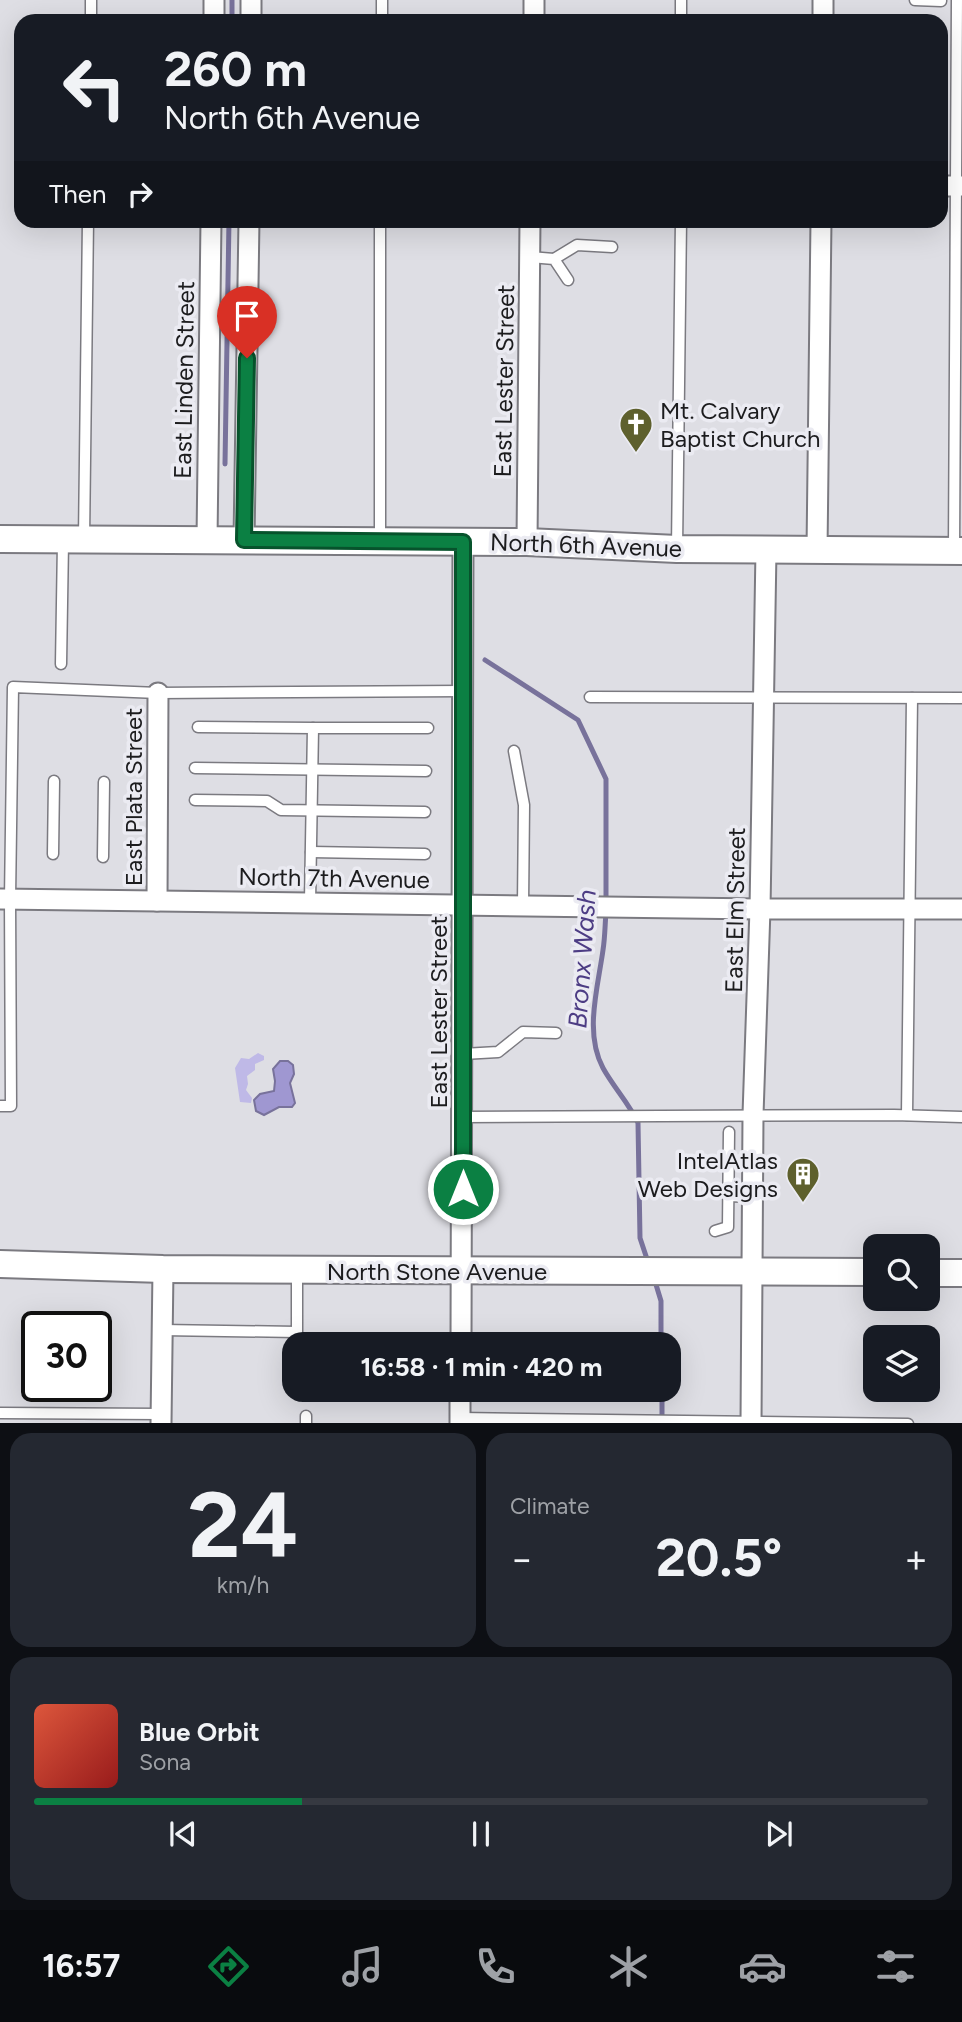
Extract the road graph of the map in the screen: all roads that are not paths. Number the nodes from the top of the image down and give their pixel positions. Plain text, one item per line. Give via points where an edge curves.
1 (915, 0) edge
2 (957, 0) edge
3 (941, 1) edge
4 (953, 186) edge
5 (88, 228) edge
6 (211, 228) edge
7 (249, 228) edge
8 (380, 228) edge
9 (530, 228) edge
10 (681, 228) edge
11 (821, 228) edge
12 (612, 247) dead end
13 (530, 257) junction
14 (554, 260) junction
15 (568, 280) dead end
16 (0, 539) edge
17 (73, 540) junction
18 (207, 540) junction
19 (244, 540) junction
20 (380, 541) junction
21 (463, 542) junction
22 (527, 542) junction
23 (677, 549) junction
24 (766, 550) junction
25 (817, 550) junction
26 (958, 551) edge
27 (61, 664) dead end
28 (0, 687) edge
29 (13, 687) junction
30 (463, 691) junction
31 (158, 693) junction
32 (590, 697) dead end
33 (764, 698) junction
34 (912, 698) junction
35 (962, 698) edge
36 (198, 727) dead end
37 (313, 728) junction
38 (428, 729) dead end
39 (514, 751) dead end
40 (195, 768) dead end
41 (313, 770) junction
42 (426, 771) dead end
43 (54, 781) dead end
44 (104, 782) dead end
45 (195, 800) dead end
46 (312, 810) junction
47 (425, 811) dead end
48 (311, 852) junction
49 (53, 854) dead end
50 (425, 854) dead end
51 (103, 857) dead end
52 (5, 899) edge
53 (157, 901) junction
54 (310, 902) junction
55 (463, 904) junction
56 (523, 905) junction
57 (908, 908) junction
58 (760, 909) junction
59 (962, 909) edge
60 (556, 1033) dead end
61 (463, 1054) junction
62 (0, 1106) edge
63 (753, 1115) junction
64 (907, 1115) junction
65 (463, 1117) junction
66 (962, 1117) edge
67 (729, 1132) dead end
68 (728, 1196) junction
69 (753, 1197) junction
70 (715, 1231) dead end
71 (0, 1264) edge
72 (163, 1269) junction
73 (297, 1270) junction
74 (463, 1271) junction
75 (753, 1272) junction
76 (863, 1272) edge
77 (940, 1273) edge
78 (962, 1273) edge
79 (162, 1330) junction
80 (461, 1332) edge
81 (460, 1402) edge
82 (6, 1417) edge
83 (161, 1419) edge
84 (460, 1421) edge
85 (608, 1422) edge
86 (751, 1423) edge
87 (908, 1423) edge

1 - 3 lane
2 - 4 lane
4 - 26 lane
5 - 17 lane
6 - 18 street, East Linden Street
7 - 19 street
8 - 20 lane
9 - 13 street, East Lester Street
10 - 23 lane
11 - 25 street
12 - 14 lane via 576,245
13 - 14 lane
13 - 22 street, East Lester Street
14 - 15 lane
16 - 17 street, North 6th Avenue
17 - 18 street, North 6th Avenue
17 - 27 lane
18 - 19 street, North 6th Avenue
19 - 20 street, North 6th Avenue
20 - 21 street, North 6th Avenue
21 - 22 street, North 6th Avenue
21 - 30 street, East Lester Street
22 - 23 street, North 6th Avenue
23 - 24 street, North 6th Avenue
24 - 25 street, North 6th Avenue
24 - 33 street, East Elm Street
25 - 26 street, North 6th Avenue
28 - 29 lane
29 - 31 lane
29 - 52 lane
30 - 31 lane
30 - 55 street, East Lester Street
31 - 53 street, East Plata Street
32 - 33 lane
33 - 34 lane
33 - 58 street, East Elm Street
34 - 35 lane
34 - 57 lane
36 - 37 lane
37 - 38 lane
37 - 41 lane
39 - 56 lane via 524,805
40 - 41 lane
41 - 42 lane
41 - 46 lane
43 - 49 lane
44 - 51 lane
45 - 46 lane via 267,802 281,810
46 - 47 lane
46 - 48 lane
48 - 50 lane
48 - 54 lane
52 - 53 street, North 7th Avenue
52 - 62 lane via 11,1106
53 - 54 street, North 7th Avenue
54 - 55 street, North 7th Avenue
55 - 56 street, North 7th Avenue
55 - 61 street, East Lester Street
56 - 58 street, North 7th Avenue
57 - 58 street, North 7th Avenue
57 - 59 street, North 7th Avenue
57 - 64 lane
58 - 63 street, East Elm Street
60 - 61 lane via 523,1032 498,1052
61 - 65 street, East Lester Street
63 - 64 lane
63 - 65 lane
63 - 69 street, East Elm Street
64 - 66 lane
65 - 74 street, East Lester Street
67 - 68 lane
68 - 69 lane
68 - 70 lane via 728,1227
69 - 75 street, East Elm Street
71 - 72 street, North Stone Avenue
72 - 73 street, North Stone Avenue
72 - 79 street
73 - 74 street, North Stone Avenue
73 - 79 lane via 297,1332
74 - 75 street, North Stone Avenue
74 - 80 street, East Lester Street
75 - 76 street, North Stone Avenue
75 - 86 street, East Elm Street
77 - 78 street
79 - 83 street
81 - 84 street
82 - 83 lane
84 - 85 lane
85 - 86 lane
86 - 87 lane

